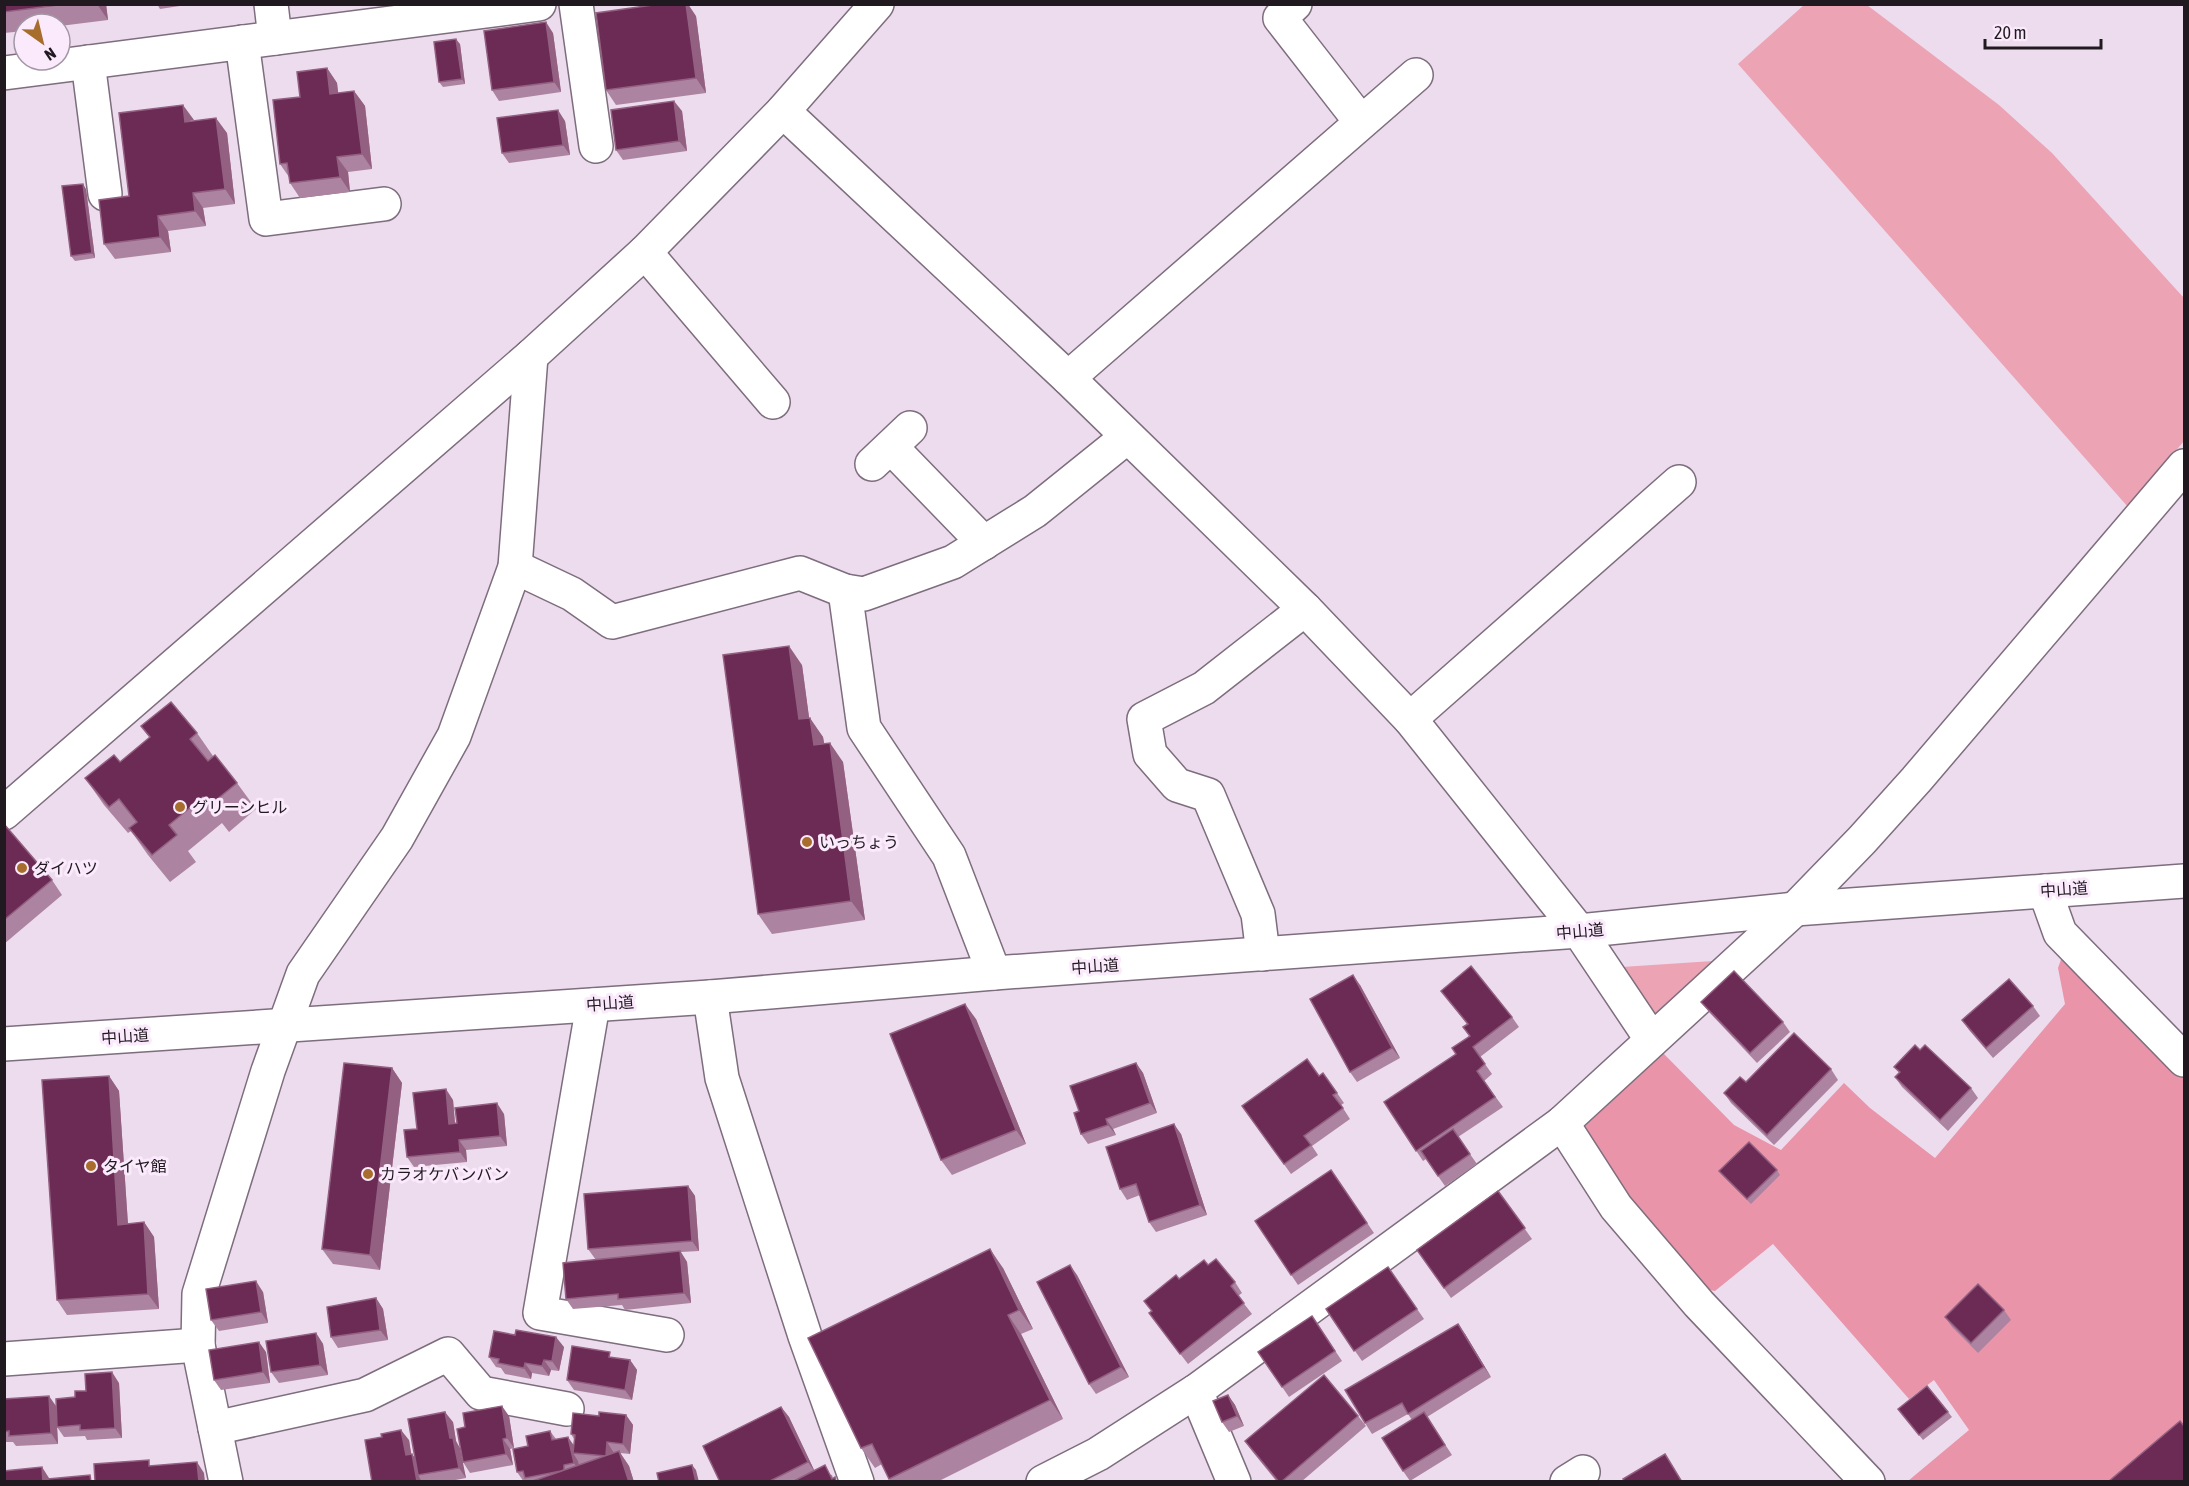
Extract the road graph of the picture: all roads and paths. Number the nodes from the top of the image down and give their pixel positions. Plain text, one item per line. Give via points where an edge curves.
1 (271, 4) edge
2 (539, 4) edge
3 (576, 4) edge
4 (877, 4) edge
5 (1295, 4) edge
6 (275, 38) junction
7 (242, 42) junction
8 (88, 62) junction
9 (4, 73) edge
10 (1416, 75) dead end
11 (783, 111) junction
12 (1360, 122) junction
13 (596, 146) dead end
14 (105, 194) dead end
15 (384, 204) dead end
16 (645, 252) junction
17 (531, 356) junction
18 (1068, 378) junction
19 (773, 402) dead end
20 (1127, 437) junction
21 (891, 446) dead end
22 (2184, 466) edge
23 (1679, 482) dead end
24 (984, 543) junction
25 (515, 567) junction
26 (845, 591) junction
27 (1305, 609) junction
28 (1410, 719) junction
29 (4, 813) edge
30 (2184, 881) edge
31 (2045, 891) junction
32 (1795, 909) junction
33 (1579, 932) junction
34 (1263, 954) junction
35 (994, 973) junction
36 (710, 997) junction
37 (593, 1005) junction
38 (285, 1025) junction
39 (1652, 1040) junction
40 (4, 1044) edge
41 (2184, 1060) edge
42 (1563, 1123) junction
43 (667, 1335) dead end
44 (198, 1345) junction
45 (4, 1359) edge
46 (1196, 1391) junction
47 (567, 1409) dead end
48 (215, 1428) junction
49 (226, 1482) edge
50 (857, 1482) edge
51 (1043, 1482) edge
52 (1234, 1482) edge
53 (1868, 1482) edge

1 - 6 main road
2 - 6 main road
3 - 13 main road
4 - 11 main road
5 - 12 main road via 1280,18
6 - 7 main road
7 - 8 main road
7 - 15 main road via 266,219
8 - 9 main road
8 - 14 main road
10 - 12 main road
11 - 16 main road
11 - 18 main road
12 - 18 main road
16 - 17 main road
16 - 19 main road
17 - 25 main road
17 - 29 main road
18 - 20 main road
20 - 24 main road via 1035,511
20 - 27 main road
21 - 24 main road
22 - 32 main road via 1916,780
23 - 28 main road
24 - 26 main road via 953,562 864,594
25 - 26 main road via 572,594 612,622 800,573
25 - 38 main road via 454,736 397,838 303,974
26 - 35 main road via 864,728 949,856
27 - 28 main road
27 - 34 main road via 1204,688 1144,719 1150,754 1177,785 1208,795 1258,914
28 - 33 main road
30 - 31 main road, 中山道
31 - 32 main road, 中山道
31 - 41 main road via 2060,933
32 - 33 main road, 中山道
32 - 39 main road
33 - 34 main road, 中山道
33 - 39 main road
34 - 35 main road, 中山道
35 - 36 main road, 中山道
36 - 37 main road, 中山道
36 - 50 main road via 722,1078
37 - 38 main road, 中山道
37 - 43 main road via 540,1313
38 - 40 main road, 中山道
38 - 44 main road via 199,1294
39 - 42 main road
42 - 46 main road
42 - 53 main road via 1616,1207 1699,1304
44 - 45 main road
44 - 48 main road
46 - 51 main road via 1098,1454
46 - 52 main road
47 - 48 main road via 481,1393 448,1354 365,1395
48 - 49 main road

